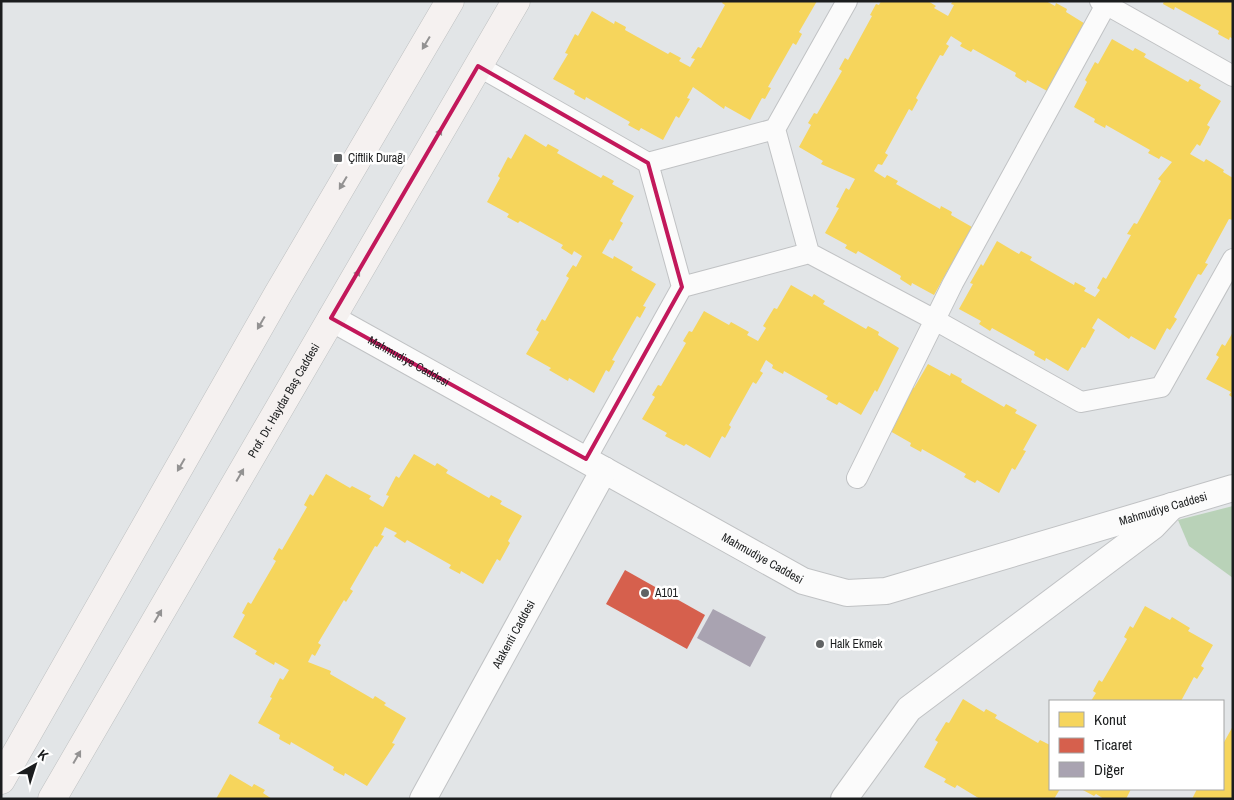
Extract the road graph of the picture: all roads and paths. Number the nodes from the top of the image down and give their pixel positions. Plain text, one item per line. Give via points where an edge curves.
1 (450, 1) edge
2 (516, 1) edge
3 (848, 1) edge
4 (1105, 2) edge
5 (478, 66) junction
6 (1233, 76) edge
7 (775, 129) junction
8 (648, 163) junction
9 (809, 253) junction
10 (1233, 259) edge
11 (682, 287) junction
12 (331, 318) junction
13 (935, 320) junction
14 (595, 464) junction
15 (857, 478) dead end
16 (1233, 488) edge
17 (1174, 504) junction
18 (1, 780) edge
19 (52, 799) edge
20 (423, 799) edge
21 (844, 799) edge

1 -> 18 main road via 278,294
2 - 5 main road, Prof. Dr. Haydar Baş Caddesi
3 - 7 street
4 - 6 street
4 - 13 street
5 - 8 street
12 -> 5 main road, Prof. Dr. Haydar Baş Caddesi
7 - 8 street
7 - 9 street
8 - 11 street
9 - 11 street
9 - 13 street
10 - 13 street via 1161,387 1082,402
11 - 14 street
12 - 14 street, Mahmudiye Caddesi
19 -> 12 main road, Prof. Dr. Haydar Baş Caddesi
13 - 15 street
14 - 17 street, Mahmudiye Caddesi via 804,581 847,593 886,591
14 - 20 street, Atakenti Caddesi
16 - 17 street, Mahmudiye Caddesi
17 - 21 street via 1153,526 909,709

